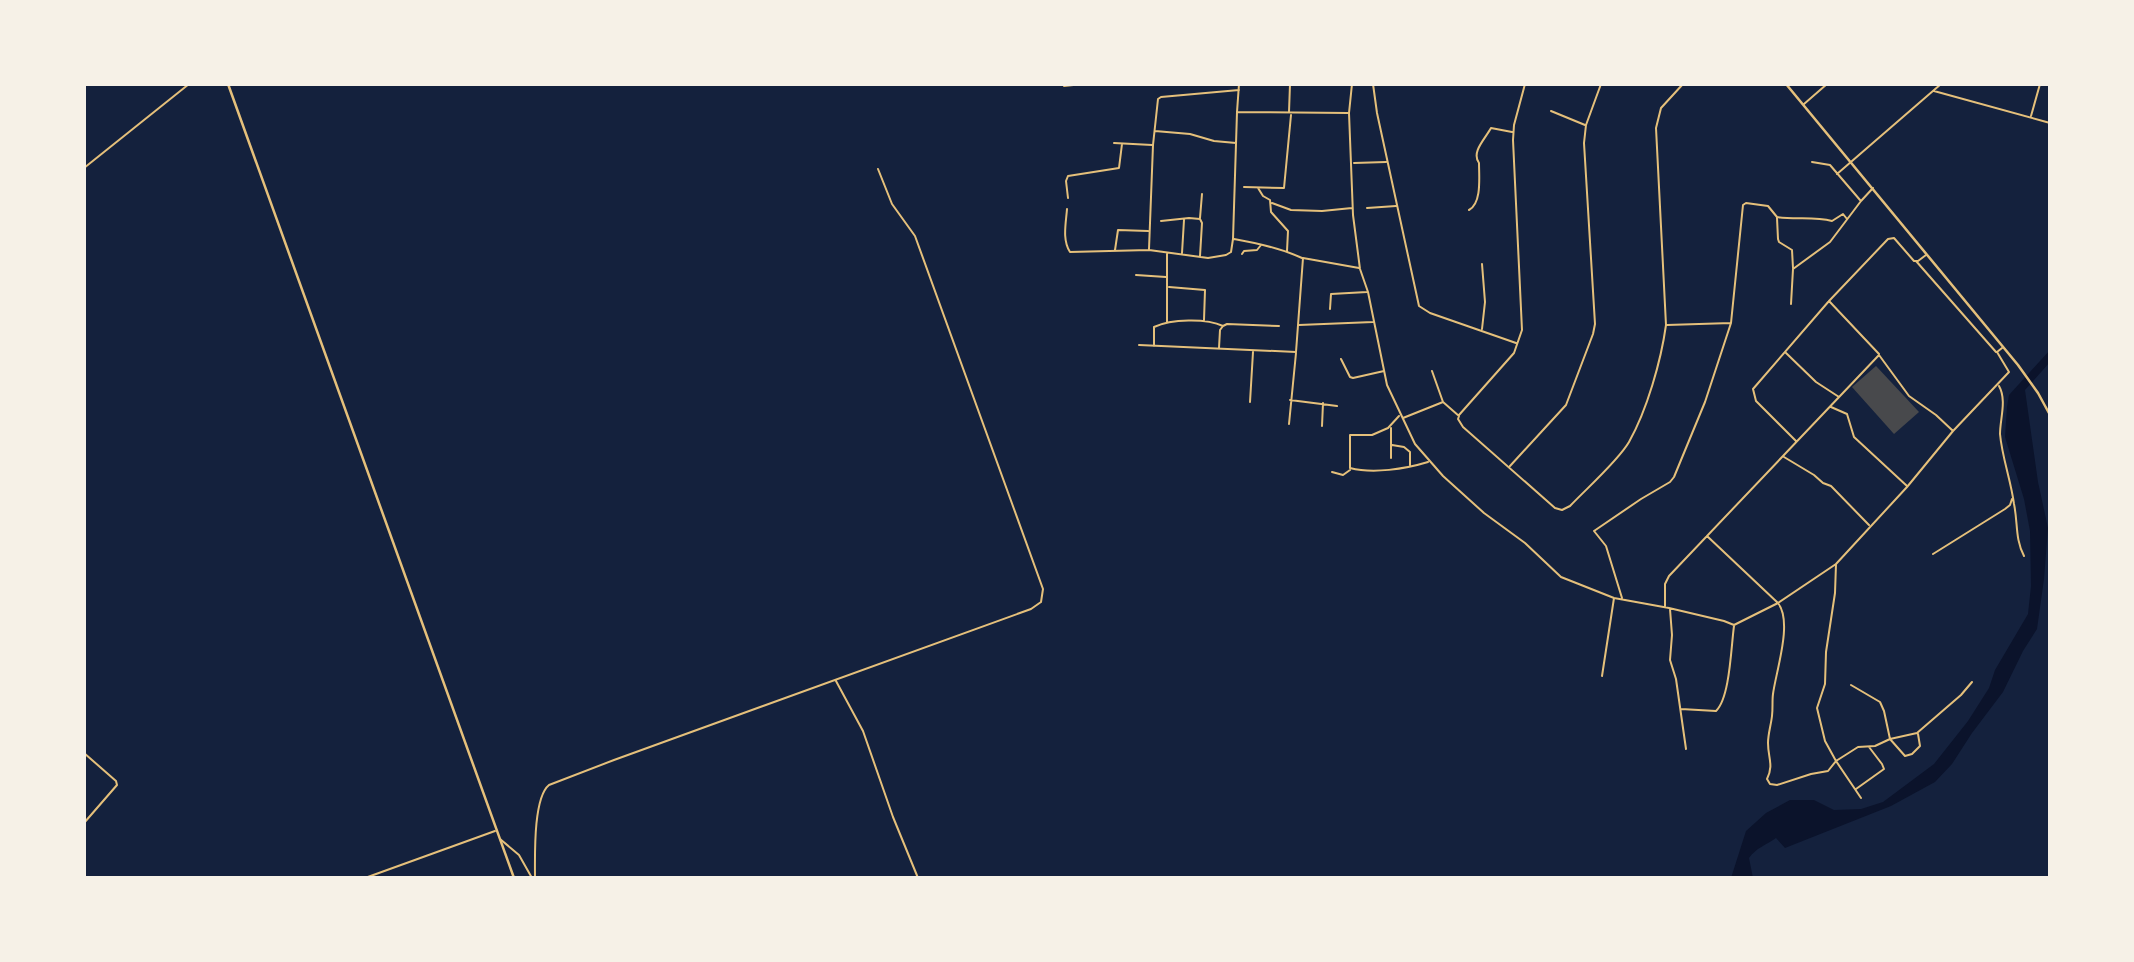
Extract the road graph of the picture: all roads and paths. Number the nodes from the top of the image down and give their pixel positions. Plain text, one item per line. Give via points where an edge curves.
1 (189, 84) edge
2 (228, 84) edge
3 (1083, 84) edge
4 (1239, 84) edge
5 (1290, 84) edge
6 (1352, 84) edge
7 (1373, 84) edge
8 (1525, 84) edge
9 (1601, 84) edge
10 (1683, 84) edge
11 (1786, 84) edge
12 (1826, 84) edge
13 (1941, 84) edge
14 (2040, 84) edge
15 (1064, 86) dead end
16 (1239, 90) junction
17 (1933, 90) junction
18 (1803, 104) junction
19 (1551, 111) dead end
20 (1237, 113) junction
21 (1290, 113) junction
22 (1349, 113) junction
23 (2031, 117) junction
24 (2050, 123) edge
25 (1586, 125) junction
26 (1154, 131) junction
27 (1513, 132) junction
28 (1114, 143) dead end
29 (1237, 143) junction
30 (1122, 144) junction
31 (1153, 145) junction
32 (1851, 161) junction
33 (1388, 162) junction
34 (1812, 162) dead end
35 (1352, 163) junction
36 (84, 168) edge
37 (878, 169) dead end
38 (1837, 174) junction
39 (1244, 187) dead end
40 (1257, 187) junction
41 (1873, 188) junction
42 (1202, 194) dead end
43 (1068, 198) dead end
44 (1861, 201) junction
45 (1272, 203) junction
46 (1397, 205) junction
47 (1353, 208) junction
48 (1367, 208) dead end
49 (1067, 209) dead end
50 (1469, 210) dead end
51 (1777, 217) junction
52 (1184, 219) junction
53 (1200, 219) junction
54 (1847, 219) junction
55 (1161, 221) dead end
56 (1149, 231) junction
57 (1233, 239) junction
58 (1261, 244) junction
59 (1149, 250) junction
60 (1115, 251) junction
61 (1287, 251) junction
62 (1167, 253) junction
63 (1182, 254) junction
64 (1242, 254) dead end
65 (1926, 255) junction
66 (1200, 257) junction
67 (1303, 258) junction
68 (1916, 261) junction
69 (1482, 264) dead end
70 (1360, 269) junction
71 (1793, 269) junction
72 (1136, 275) dead end
73 (1167, 277) junction
74 (1168, 288) junction
75 (1368, 292) junction
76 (1829, 301) junction
77 (1791, 304) dead end
78 (1330, 310) dead end
79 (1204, 320) junction
80 (1374, 322) junction
81 (1167, 323) junction
82 (1731, 323) junction
83 (1297, 325) junction
84 (1666, 325) junction
85 (1223, 326) junction
86 (1279, 326) dead end
87 (1482, 331) junction
88 (1517, 343) junction
89 (1139, 345) dead end
90 (1154, 346) junction
91 (2002, 347) junction
92 (1219, 349) junction
93 (1253, 351) junction
94 (1296, 352) junction
95 (1785, 352) junction
96 (1997, 352) junction
97 (1879, 355) junction
98 (1341, 359) dead end
99 (1384, 370) junction
100 (1432, 372) dead end
101 (1998, 385) junction
102 (1840, 398) junction
103 (1290, 400) junction
104 (1250, 401) dead end
105 (1443, 402) junction
106 (1324, 403) junction
107 (1338, 406) dead end
108 (1831, 407) junction
109 (1400, 415) junction
110 (2050, 415) edge
111 (1458, 416) junction
112 (1402, 419) junction
113 (1289, 424) dead end
114 (1322, 426) dead end
115 (1390, 426) junction
116 (1952, 431) junction
117 (1797, 442) junction
118 (1392, 444) junction
119 (1783, 456) junction
120 (1391, 458) dead end
121 (1430, 461) junction
122 (1410, 466) junction
123 (1509, 468) junction
124 (1351, 469) junction
125 (1332, 471) dead end
126 (1907, 487) junction
127 (2013, 495) junction
128 (1869, 526) junction
129 (1706, 536) junction
130 (1933, 554) dead end
131 (2024, 556) dead end
132 (1836, 564) junction
133 (1614, 598) junction
134 (1622, 600) junction
135 (1778, 603) junction
136 (1667, 607) junction
137 (1734, 625) junction
138 (1602, 676) dead end
139 (836, 680) junction
140 (1972, 682) dead end
141 (1852, 685) dead end
142 (1681, 709) junction
143 (1917, 733) junction
144 (1890, 739) junction
145 (1868, 746) junction
146 (1686, 749) dead end
147 (84, 753) edge
148 (1836, 761) junction
149 (1856, 790) junction
150 (1861, 798) dead end
151 (84, 823) edge
152 (496, 830) junction
153 (499, 839) junction
154 (365, 878) edge
155 (514, 878) edge
156 (533, 878) edge
157 (918, 878) edge

1 - 36 street
2 - 152 main road
3 - 15 street
4 - 16 street
5 - 21 street
6 - 22 street
7 - 33 street
8 - 27 street
9 - 25 street
10 - 84 street via 1661,108 1656,128
11 - 18 main road
12 - 18 street
13 - 17 street
14 - 23 street
16 - 20 street
16 - 26 street via 1161,97
17 - 23 street
17 - 32 street
18 - 32 main road
19 - 25 street
20 - 21 street
20 - 29 street
21 - 22 street
21 - 40 street via 1284,188
22 - 35 street
23 - 24 street
25 - 123 street via 1593,334 1566,405
26 - 29 street
26 - 31 street
27 - 50 street via 1491,128 1476,153 1478,200
27 - 88 street via 1522,322
28 - 30 street
29 - 57 street
30 - 31 street
30 - 43 street via 1119,167 1068,176
31 - 56 street
32 - 38 street
32 - 41 main road
33 - 35 street
33 - 46 street
34 - 38 street via 1828,163
35 - 47 street
37 - 139 street via 892,204 915,236 1044,593 1031,609
38 - 44 street
39 - 40 street
40 - 45 street
41 - 44 street
41 - 65 main road
42 - 53 street
44 - 54 street
45 - 47 street via 1291,210
45 - 61 street via 1271,212 1288,231
46 - 48 street
46 - 87 street via 1419,306
47 - 70 street
49 - 60 street via 1065,238 1070,252
51 - 54 street via 1832,221 1843,214
51 - 71 street via 1777,239 1792,250
51 - 82 street via 1765,205 1743,205
52 - 53 street
52 - 55 street
52 - 63 street
53 - 66 street
54 - 71 street via 1830,242
56 - 59 street
56 - 60 street via 1118,230
57 - 58 street
57 - 66 street via 1226,255
58 - 61 street
58 - 64 street
59 - 60 street
59 - 62 street
61 - 67 street
62 - 63 street
62 - 73 street
63 - 66 street
65 - 68 street
65 - 91 main road
67 - 70 street
67 - 83 street
68 - 76 street via 1894,238 1888,239
68 - 96 street
69 - 87 street
70 - 75 street
71 - 77 street
72 - 73 street
73 - 74 street
74 - 79 street via 1205,290
74 - 81 street
75 - 78 street via 1331,295
75 - 80 street
76 - 95 street
76 - 97 street
79 - 81 street
79 - 85 street
80 - 83 street
80 - 99 street
81 - 90 street via 1154,327
82 - 84 street
82 - 134 street via 1706,402 1674,477 1594,531 1606,545
83 - 94 street
84 - 123 street via 1651,386 1628,443 1570,506 1555,508
85 - 86 street
85 - 92 street
87 - 88 street
88 - 111 street via 1508,360
89 - 90 street
90 - 92 street
91 - 96 street
91 - 110 main road
92 - 93 street
93 - 94 street
93 - 104 street
94 - 103 street
95 - 102 street
95 - 117 street via 1753,391 1756,401
96 - 101 street via 2009,372
97 - 102 street
97 - 116 street via 1909,396
98 - 99 street via 1353,378
99 - 109 street
100 - 105 street
101 - 116 street
101 - 127 street via 2003,397 2001,438
102 - 108 street
103 - 106 street
103 - 113 street
105 - 111 street
105 - 112 street
106 - 107 street
106 - 114 street
108 - 117 street
108 - 126 street via 1847,414 1854,437
109 - 112 street
109 - 115 street
111 - 123 street via 1463,427
112 - 121 street
115 - 118 street
115 - 124 street via 1372,435 1350,435
116 - 126 street
117 - 119 street
118 - 120 street
118 - 122 street via 1409,452
119 - 128 street via 1831,486
119 - 129 street
121 - 122 street
121 - 133 street via 1561,577
122 - 124 street
124 - 125 street via 1343,475
126 - 128 street
127 - 130 street via 2005,509
127 - 131 street via 2017,537
128 - 132 street
129 - 135 street
129 - 136 street via 1669,576
132 - 135 street
132 - 148 street via 1825,684 1817,708 1825,741
133 - 134 street
133 - 138 street
134 - 136 street
135 - 137 street
135 - 148 street via 1783,611 1783,633 1768,741 1772,769 1767,779 1777,785 1828,771
136 - 137 street
136 - 142 street via 1670,660
137 - 142 street via 1727,688 1720,708 1713,712
139 - 156 street via 549,785 539,802
139 - 157 street via 863,730
140 - 143 street
141 - 144 street via 1880,702
142 - 146 street
143 - 144 street
143 - 144 street via 1920,746 1908,756
144 - 145 street
145 - 148 street
145 - 149 street via 1884,769
147 - 151 street via 117,785
148 - 149 street
149 - 150 street
152 - 153 main road
152 - 154 street
153 - 155 main road
153 - 156 street via 519,855

